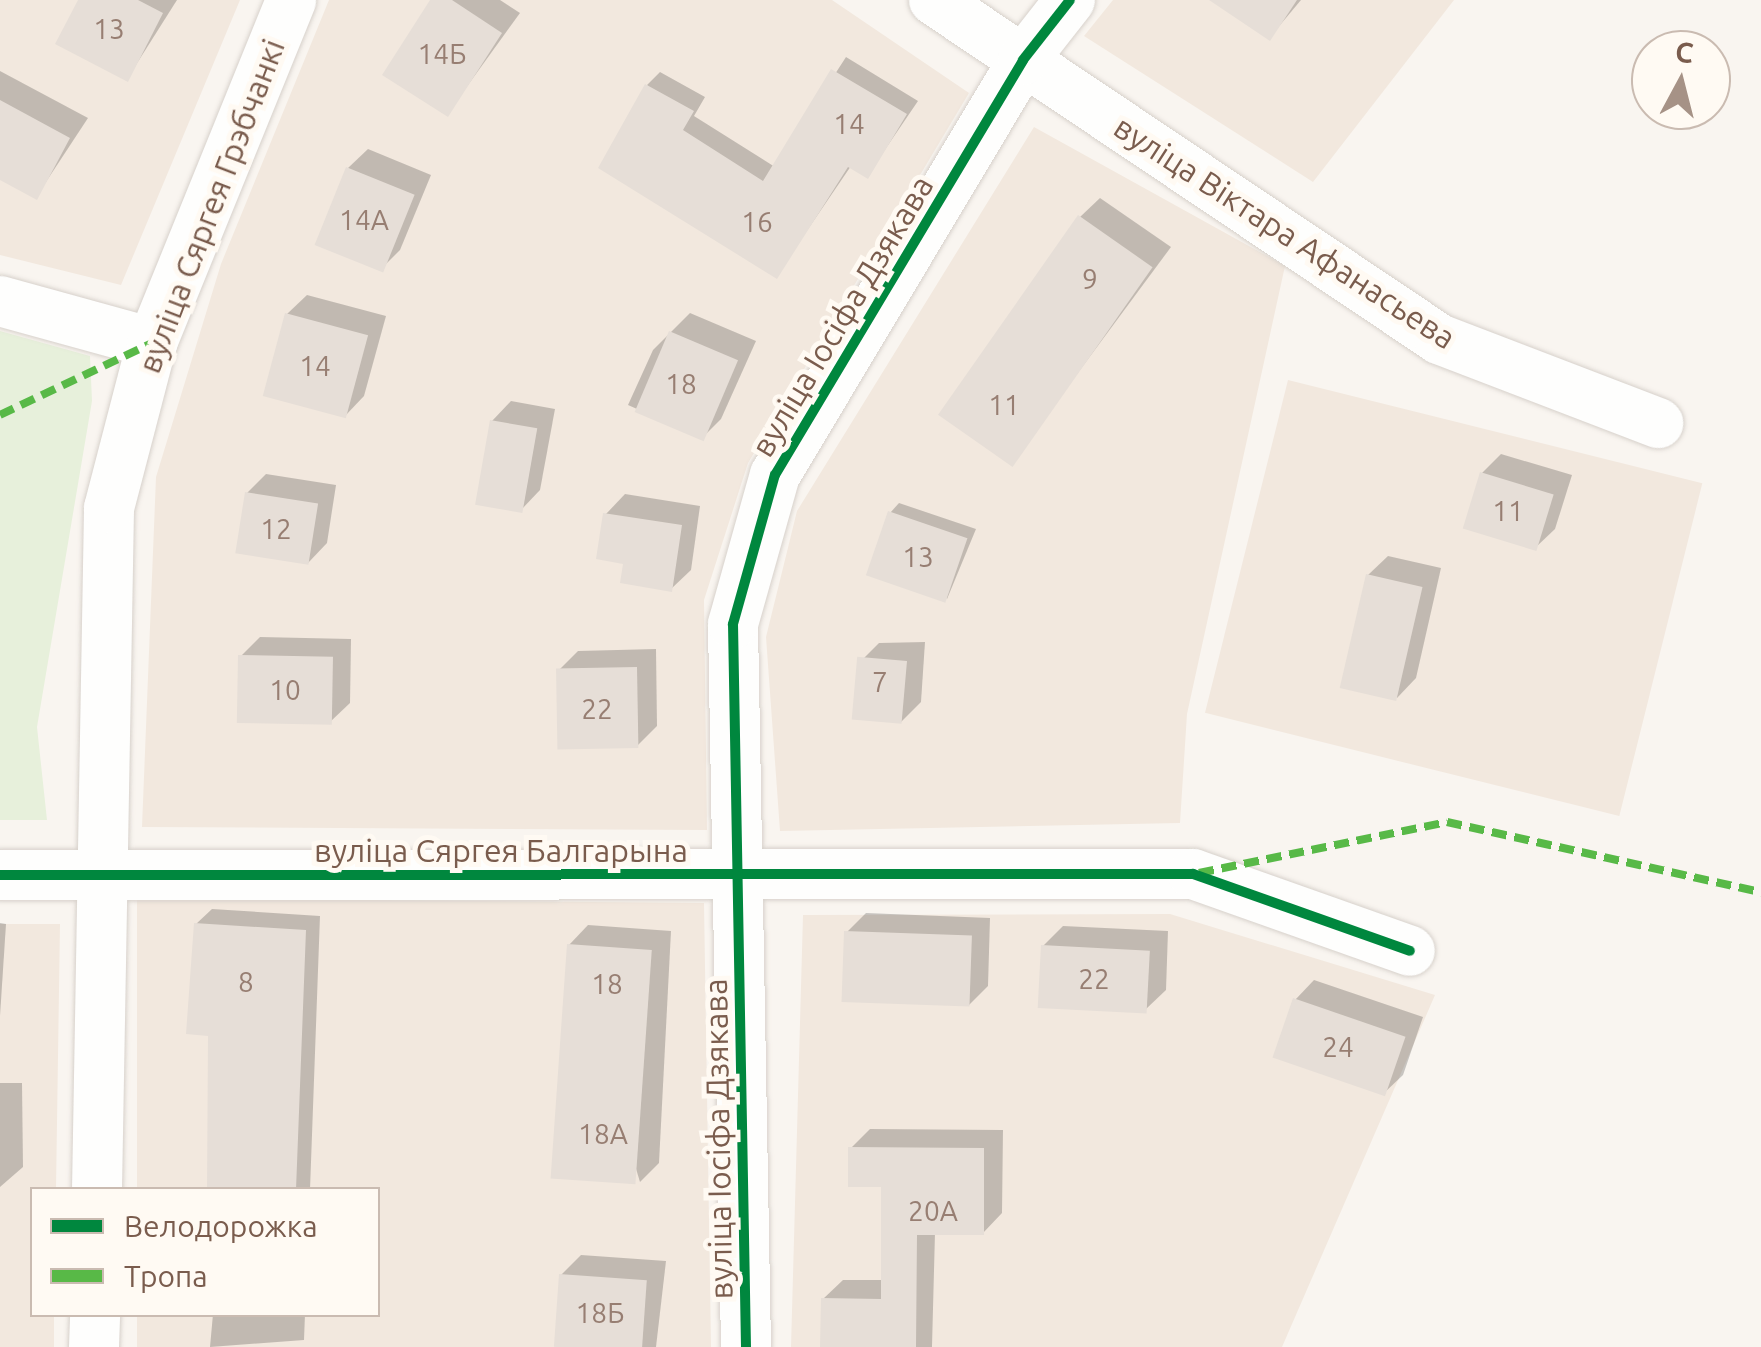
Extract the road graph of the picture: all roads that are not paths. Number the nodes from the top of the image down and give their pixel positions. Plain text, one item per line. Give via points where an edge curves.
1 (291, 0) edge
2 (934, 0) edge
3 (1070, 0) edge
4 (1023, 60) junction
5 (0, 301) edge
6 (152, 344) junction
7 (1658, 423) dead end
8 (738, 874) junction
9 (0, 875) edge
10 (103, 876) junction
11 (1410, 951) dead end
12 (97, 1187) edge
13 (95, 1317) edge
14 (94, 1347) edge
15 (746, 1347) edge

1 - 6 street, вуліца Сяргея Грэбчанкі
2 - 4 street, вуліца Віктара Афанасьева
3 - 4 street, вуліца Іосіфа Дзякава
4 - 7 street, вуліца Віктара Афанасьева via 1439,339
4 - 8 street, вуліца Іосіфа Дзякава via 775,475 733,624
5 - 6 street
6 - 10 street, вуліца Сяргея Грэбчанкі via 110,508
8 - 10 street, вуліца Сяргея Балгарына
8 - 11 street, вуліца Сяргея Балгарына via 1193,874
8 - 15 street, вуліца Іосіфа Дзякава
9 - 10 street, вуліца Сяргея Балгарына
10 - 12 street, вуліца Сяргея Грэбчанкі
13 - 14 street

